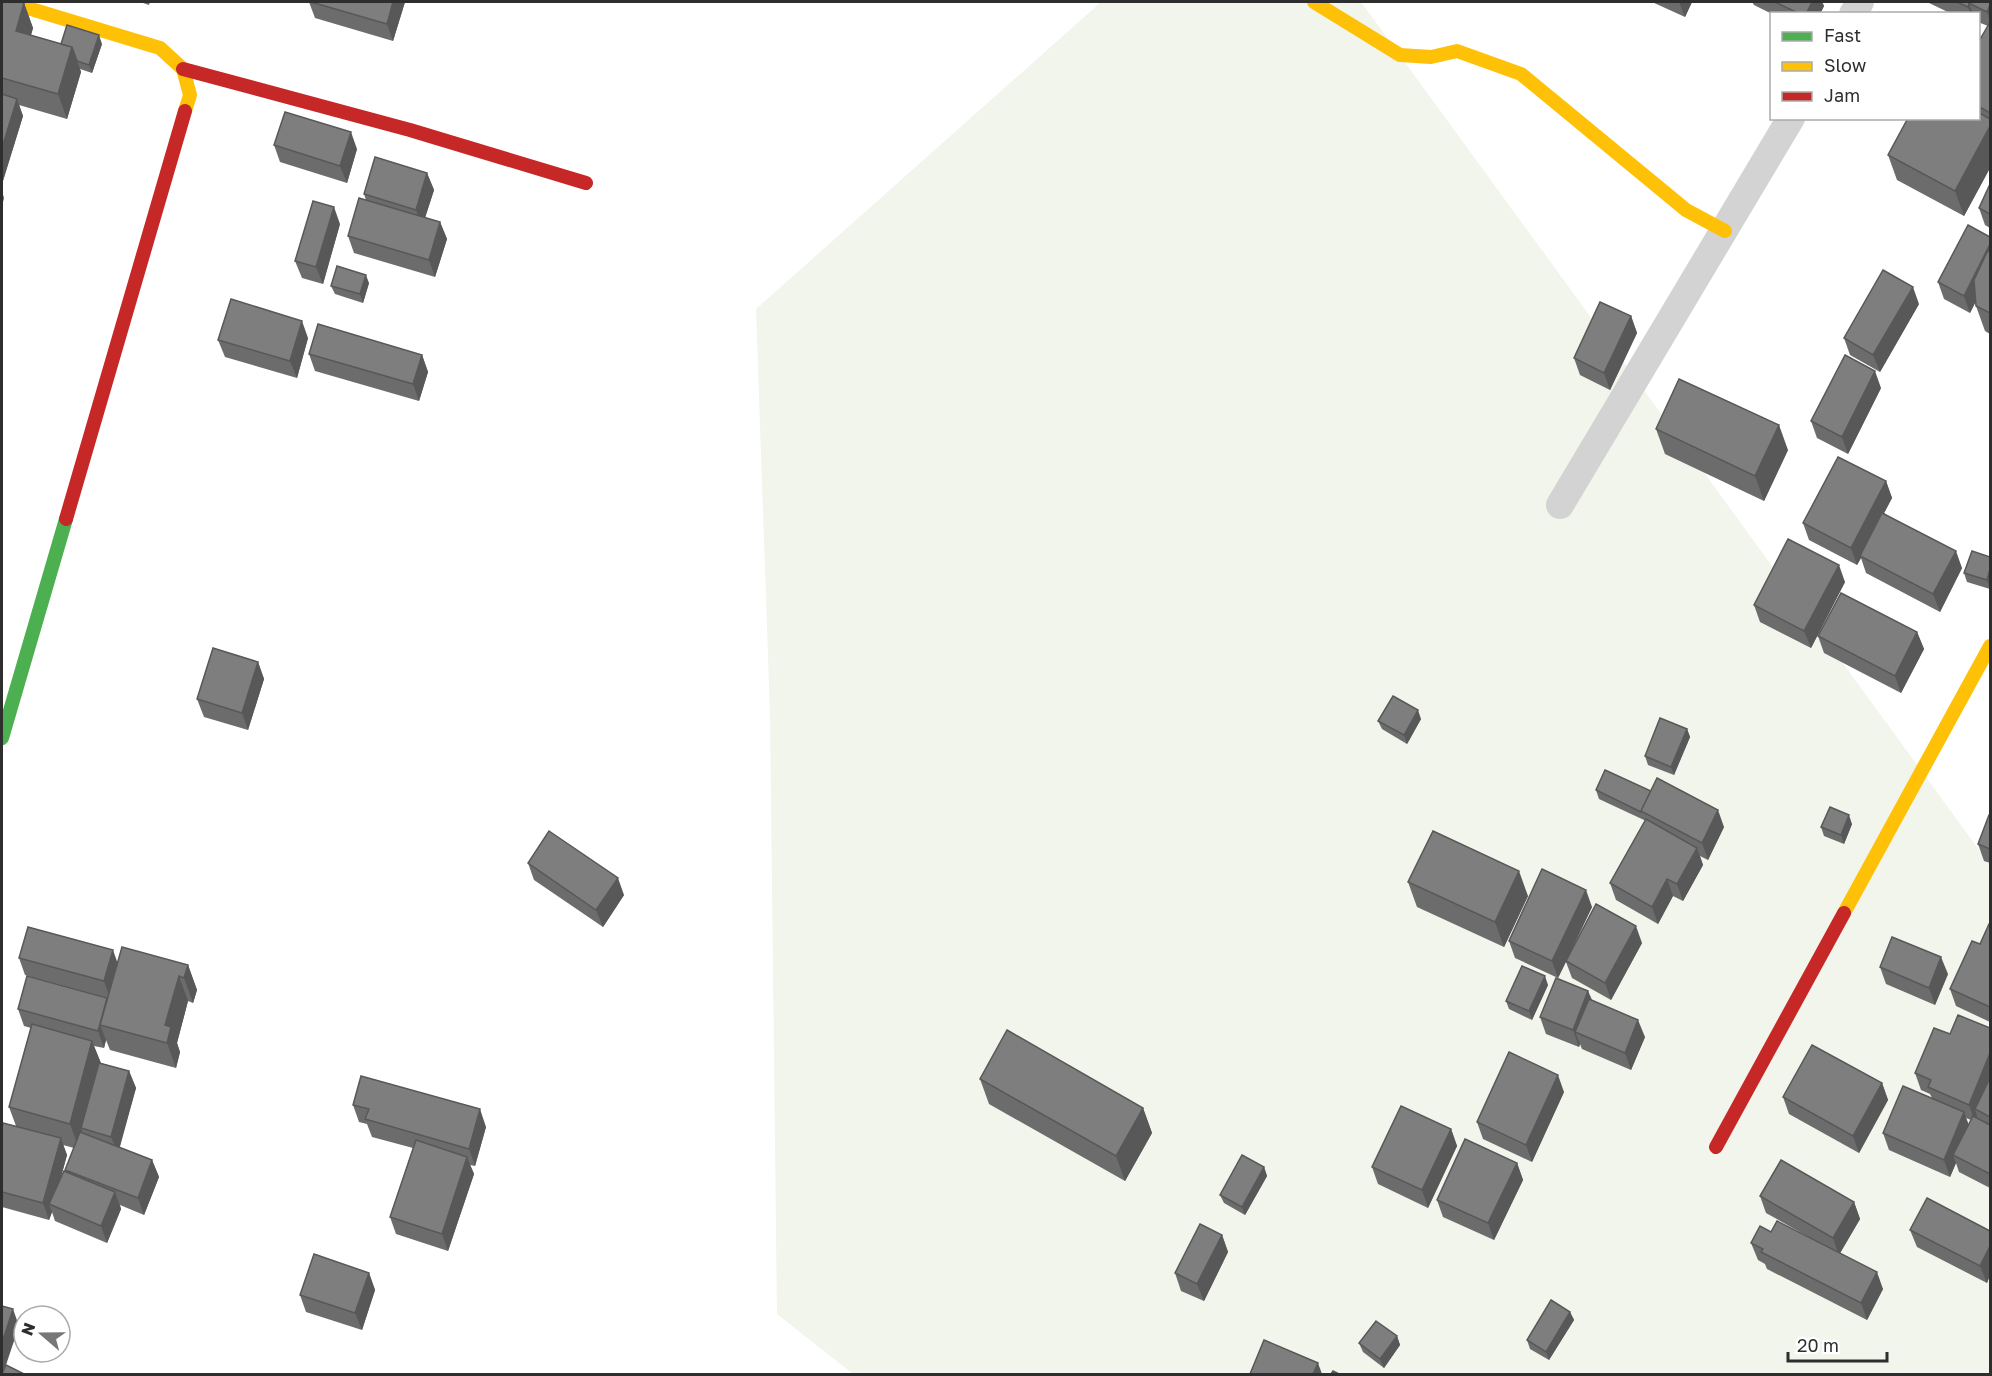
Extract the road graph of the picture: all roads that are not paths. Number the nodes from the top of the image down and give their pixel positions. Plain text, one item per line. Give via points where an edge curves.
1 (8, 2) edge
2 (1314, 2) edge
3 (183, 69) junction
4 (1790, 120) edge
5 (586, 183) dead end
6 (1725, 231) junction
7 (1560, 505) dead end
8 (1990, 646) edge
9 (2, 738) edge
10 (1716, 1147) dead end

1 - 3 street via 160,48
2 - 6 street via 1400,56 1431,57 1457,51 1521,74 1686,210
3 - 5 street via 410,130
3 - 9 street via 190,95
4 - 6 street
6 - 7 street
8 - 10 street

